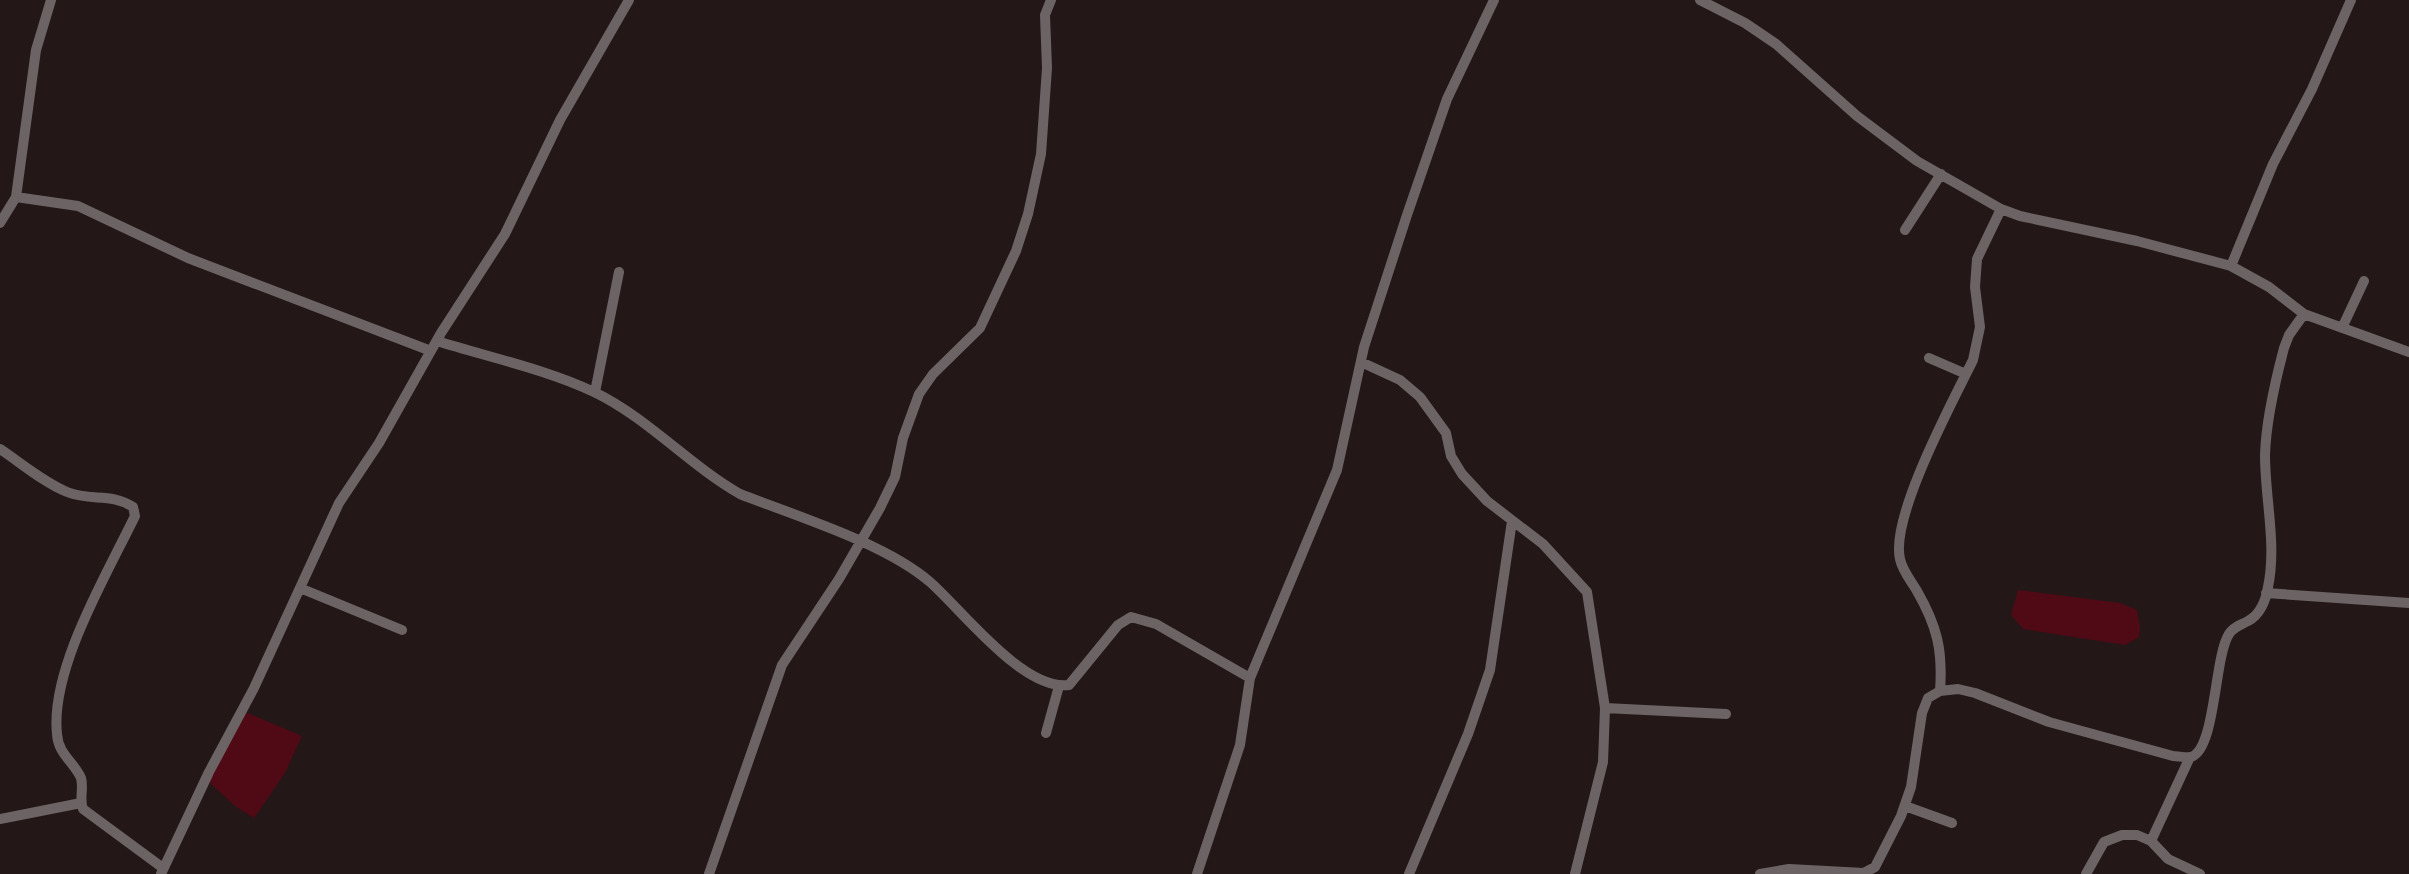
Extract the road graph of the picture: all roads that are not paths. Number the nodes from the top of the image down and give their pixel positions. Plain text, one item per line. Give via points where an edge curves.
1 (51, 0) edge
2 (628, 0) edge
3 (1050, 0) edge
4 (1494, 0) edge
5 (1700, 0) edge
6 (2351, 0) edge
7 (1941, 174) junction
8 (16, 197) junction
9 (2001, 209) junction
10 (0, 223) edge
11 (1905, 230) dead end
12 (2231, 266) junction
13 (619, 272) dead end
14 (2364, 281) dead end
15 (2304, 314) junction
16 (2342, 328) junction
17 (437, 340) junction
18 (431, 351) junction
19 (2409, 352) edge
20 (1929, 358) dead end
21 (1361, 362) junction
22 (1966, 374) junction
23 (595, 392) junction
24 (0, 449) edge
25 (1512, 521) junction
26 (859, 542) junction
27 (300, 588) junction
28 (2266, 593) junction
29 (2409, 603) edge
30 (402, 630) dead end
31 (1250, 678) junction
32 (1059, 686) junction
33 (1940, 691) junction
34 (1605, 708) junction
35 (1726, 714) dead end
36 (1046, 733) dead end
37 (2190, 757) junction
38 (81, 803) junction
39 (1905, 806) junction
40 (0, 819) edge
41 (1952, 822) dead end
42 (2151, 841) junction
43 (162, 871) edge
44 (1877, 871) edge
45 (1778, 872) edge
46 (709, 874) edge
47 (1197, 874) edge
48 (1409, 874) edge
49 (1575, 874) edge
50 (1762, 874) edge
51 (2086, 874) edge
52 (2200, 874) edge

1 - 8 street via 36,50
2 - 17 street via 560,120 505,234
3 - 26 street via 1045,15 1047,68 1041,154 1016,251 980,328 933,374 919,394 894,477
4 - 21 street via 1447,99
5 - 7 street via 1776,44 1857,116
6 - 12 street via 2312,89 2273,164
7 - 9 street
7 - 11 street
8 - 10 street
8 - 18 street via 78,206 188,258
9 - 12 street
9 - 22 street via 1977,259 1975,287 1980,340
12 - 15 street via 2269,287
13 - 23 street
14 - 16 street
15 - 16 street
15 - 28 street via 2284,348 2267,433 2271,563
16 - 19 street
17 - 18 street
17 - 23 street
18 - 27 street via 379,443 339,503
20 - 22 street
21 - 25 street via 1400,380 1420,397 1446,433 1451,456 1462,474
21 - 31 street via 1337,470
22 - 33 street via 1913,483 1899,547 1902,566 1938,635
23 - 26 street via 731,489
24 - 38 street via 66,492 85,498 110,496 134,507 135,516 80,630 56,720 62,752 80,776
25 - 34 street via 1543,544 1587,592
25 - 48 street via 1490,670 1468,734
26 - 32 street via 886,553 929,581 1010,660 1048,684
26 - 46 street via 782,665
27 - 30 street
27 - 43 street
28 - 29 street
28 - 37 street via 2261,609 2229,633 2203,745
31 - 32 street via 1156,624 1131,618 1118,625 1069,685
31 - 47 street via 1240,745
32 - 36 street
33 - 37 street via 1958,689 1975,693 2049,722 2173,756
33 - 39 street via 1928,698 1922,712
34 - 35 street
34 - 49 street via 1603,762
37 - 42 street
38 - 40 street
38 - 43 street via 83,809
39 - 41 street
39 - 44 street
42 - 51 street via 2137,835 2109,838
42 - 52 street via 2168,859
44 - 45 street
45 - 50 street

